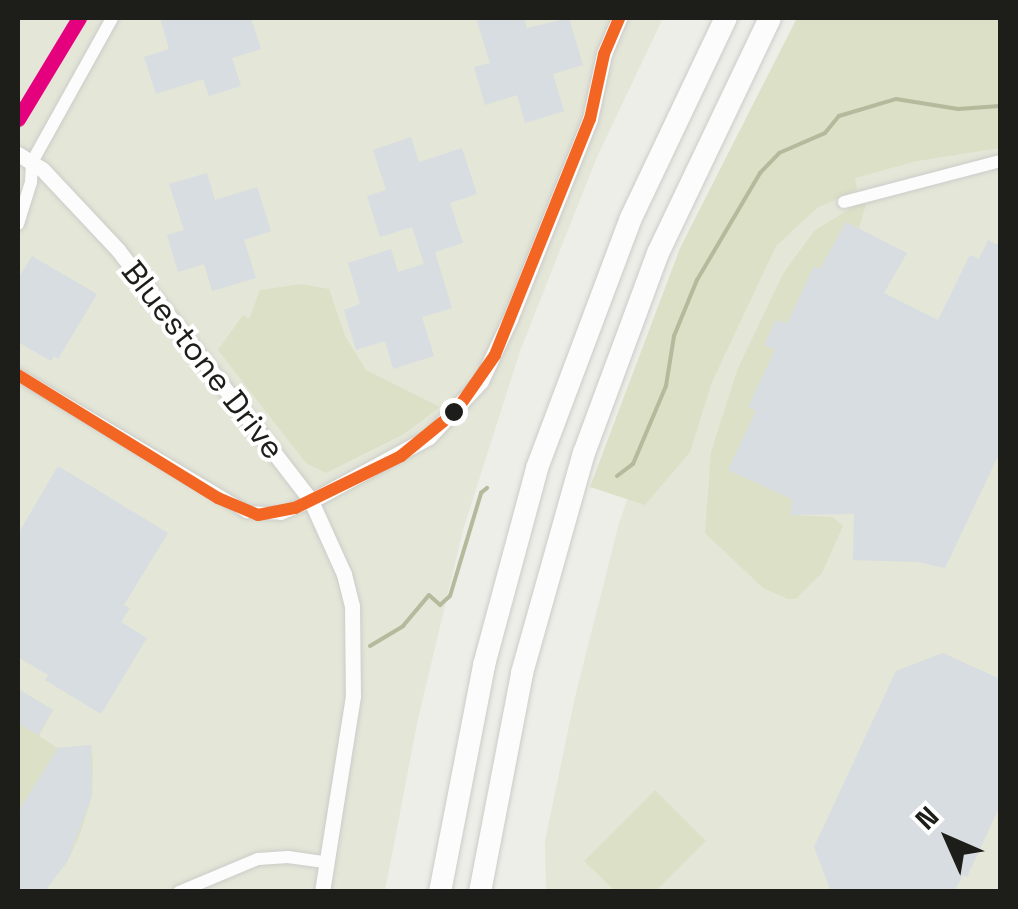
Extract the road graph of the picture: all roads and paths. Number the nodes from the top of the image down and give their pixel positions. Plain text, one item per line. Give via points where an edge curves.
1 (112, 18) edge
2 (619, 18) edge
3 (726, 18) edge
4 (770, 18) edge
5 (25, 158) edge
6 (1000, 161) edge
7 (844, 202) dead end
8 (18, 224) edge
9 (18, 375) edge
10 (311, 501) junction
11 (325, 862) junction
12 (179, 892) edge
13 (322, 892) edge
14 (440, 892) edge
15 (480, 892) edge

1 - 5 street
2 - 10 street via 590,119 481,381 412,450
3 - 14 highway via 630,220 537,468 484,665
4 - 15 highway via 678,208 596,420 522,673
5 - 8 street via 32,182
5 - 10 street, Bluestone Drive via 118,250
6 - 7 street
9 - 10 street via 248,512 281,514
10 - 11 street, Bluestone Drive via 352,606 353,696
11 - 12 street via 258,859
11 - 13 street, Bluestone Drive

